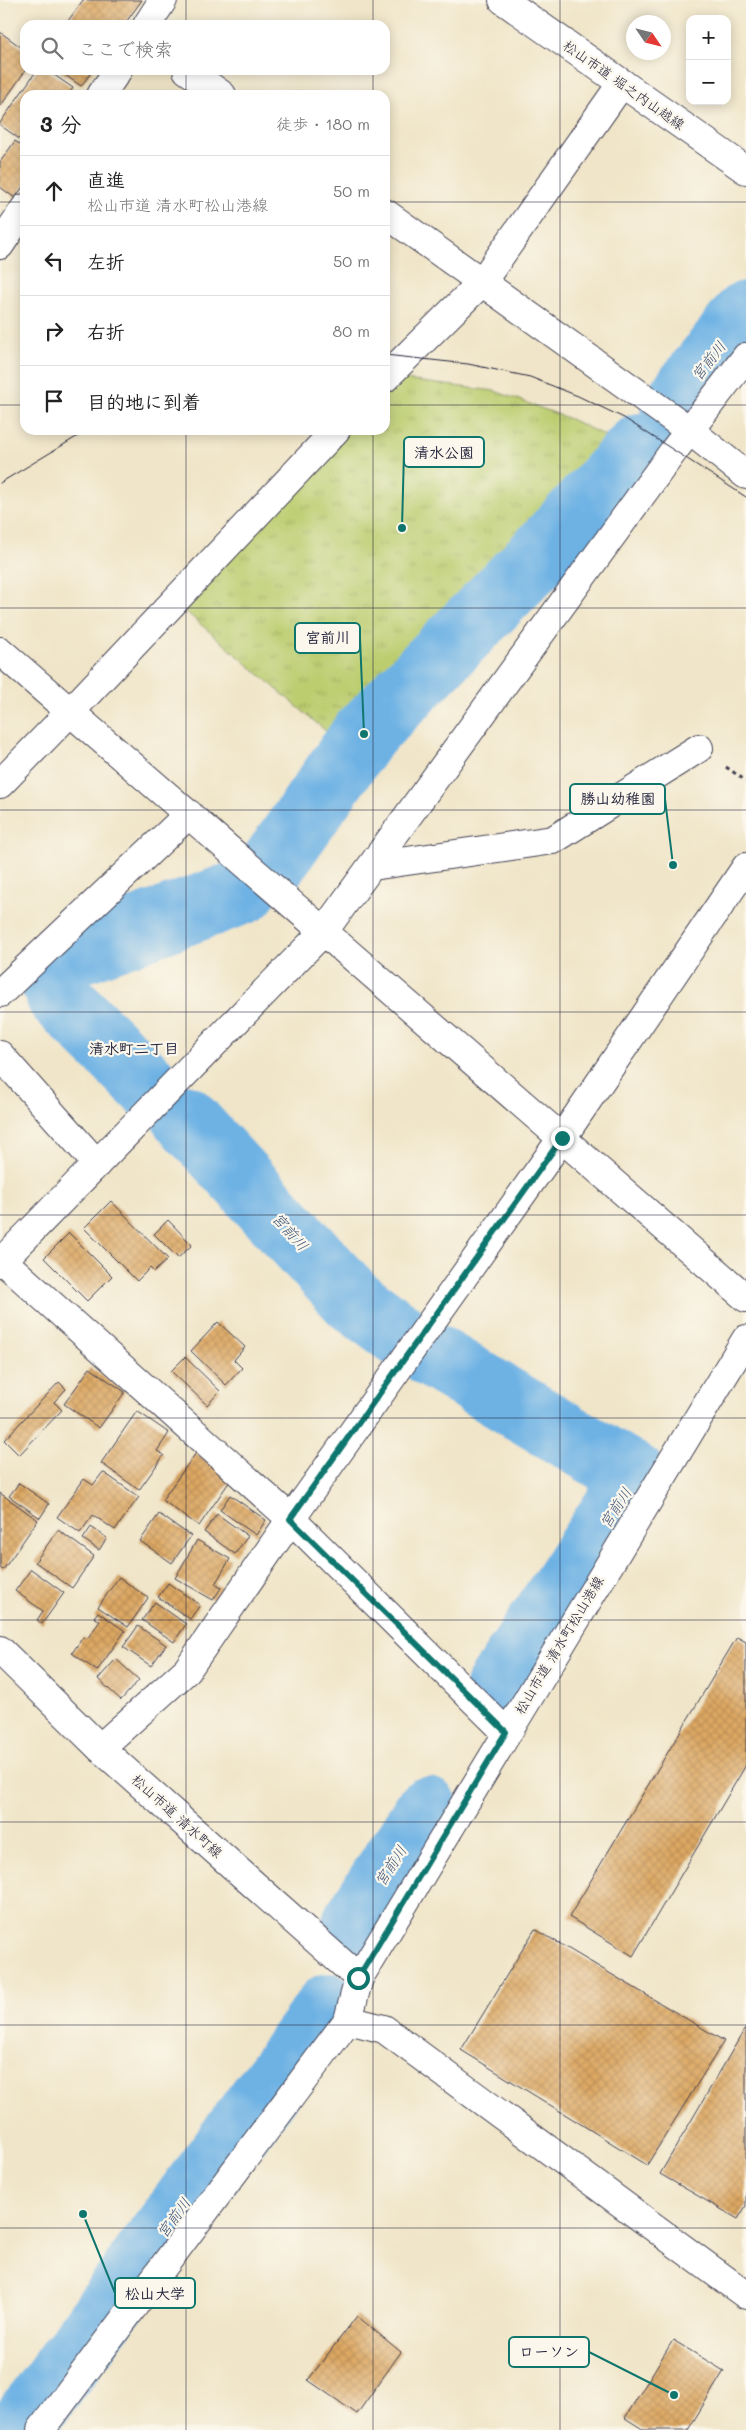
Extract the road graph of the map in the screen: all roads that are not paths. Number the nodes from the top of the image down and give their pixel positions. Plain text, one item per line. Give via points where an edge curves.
1 (163, 0) edge
2 (503, 0) edge
3 (150, 20) edge
4 (115, 75) edge
5 (194, 75) edge
6 (622, 83) junction
7 (104, 90) edge
8 (215, 90) edge
9 (746, 170) edge
10 (20, 215) edge
11 (390, 217) edge
12 (0, 245) edge
13 (482, 282) junction
14 (746, 357) edge
15 (390, 373) edge
16 (689, 430) junction
17 (331, 435) edge
18 (746, 475) edge
19 (0, 651) edge
20 (71, 711) junction
21 (699, 748) dead end
22 (0, 784) edge
23 (189, 814) junction
24 (372, 866) junction
25 (746, 867) edge
26 (324, 931) junction
27 (0, 993) edge
28 (0, 1055) edge
29 (562, 1138) junction
30 (97, 1164) junction
31 (1, 1262) edge
32 (746, 1298) edge
33 (746, 1339) edge
34 (290, 1519) junction
35 (0, 1650) edge
36 (506, 1732) junction
37 (100, 1748) junction
38 (358, 1978) junction
39 (348, 2020) junction
40 (746, 2295) edge
41 (41, 2430) edge

1 - 3 street
2 - 6 street, 松山市道 堀之内山越線
4 - 7 street
5 - 8 street
6 - 9 street, 松山市道 堀之内山越線
6 - 13 street
10 - 12 street
11 - 13 street
13 - 15 street
13 - 16 street
14 - 16 street
16 - 18 street
16 - 24 street
17 - 20 street
19 - 20 street
20 - 22 street
20 - 23 street
21 - 24 street via 553,840
23 - 26 street
23 - 27 street
24 - 26 street
25 - 29 street
26 - 29 street
26 - 30 street
28 - 30 street
29 - 32 street
29 - 34 street
30 - 31 street
31 - 34 street
33 - 36 street, 松山市道 清水町松山港線
34 - 36 street
34 - 37 street via 187,1670
35 - 37 street, 松山市道 清水町線
36 - 38 street, 松山市道 清水町松山港線
37 - 38 street, 松山市道 清水町線
38 - 39 street, 松山市道 清水町松山港線
39 - 40 street via 384,2029
39 - 41 street

